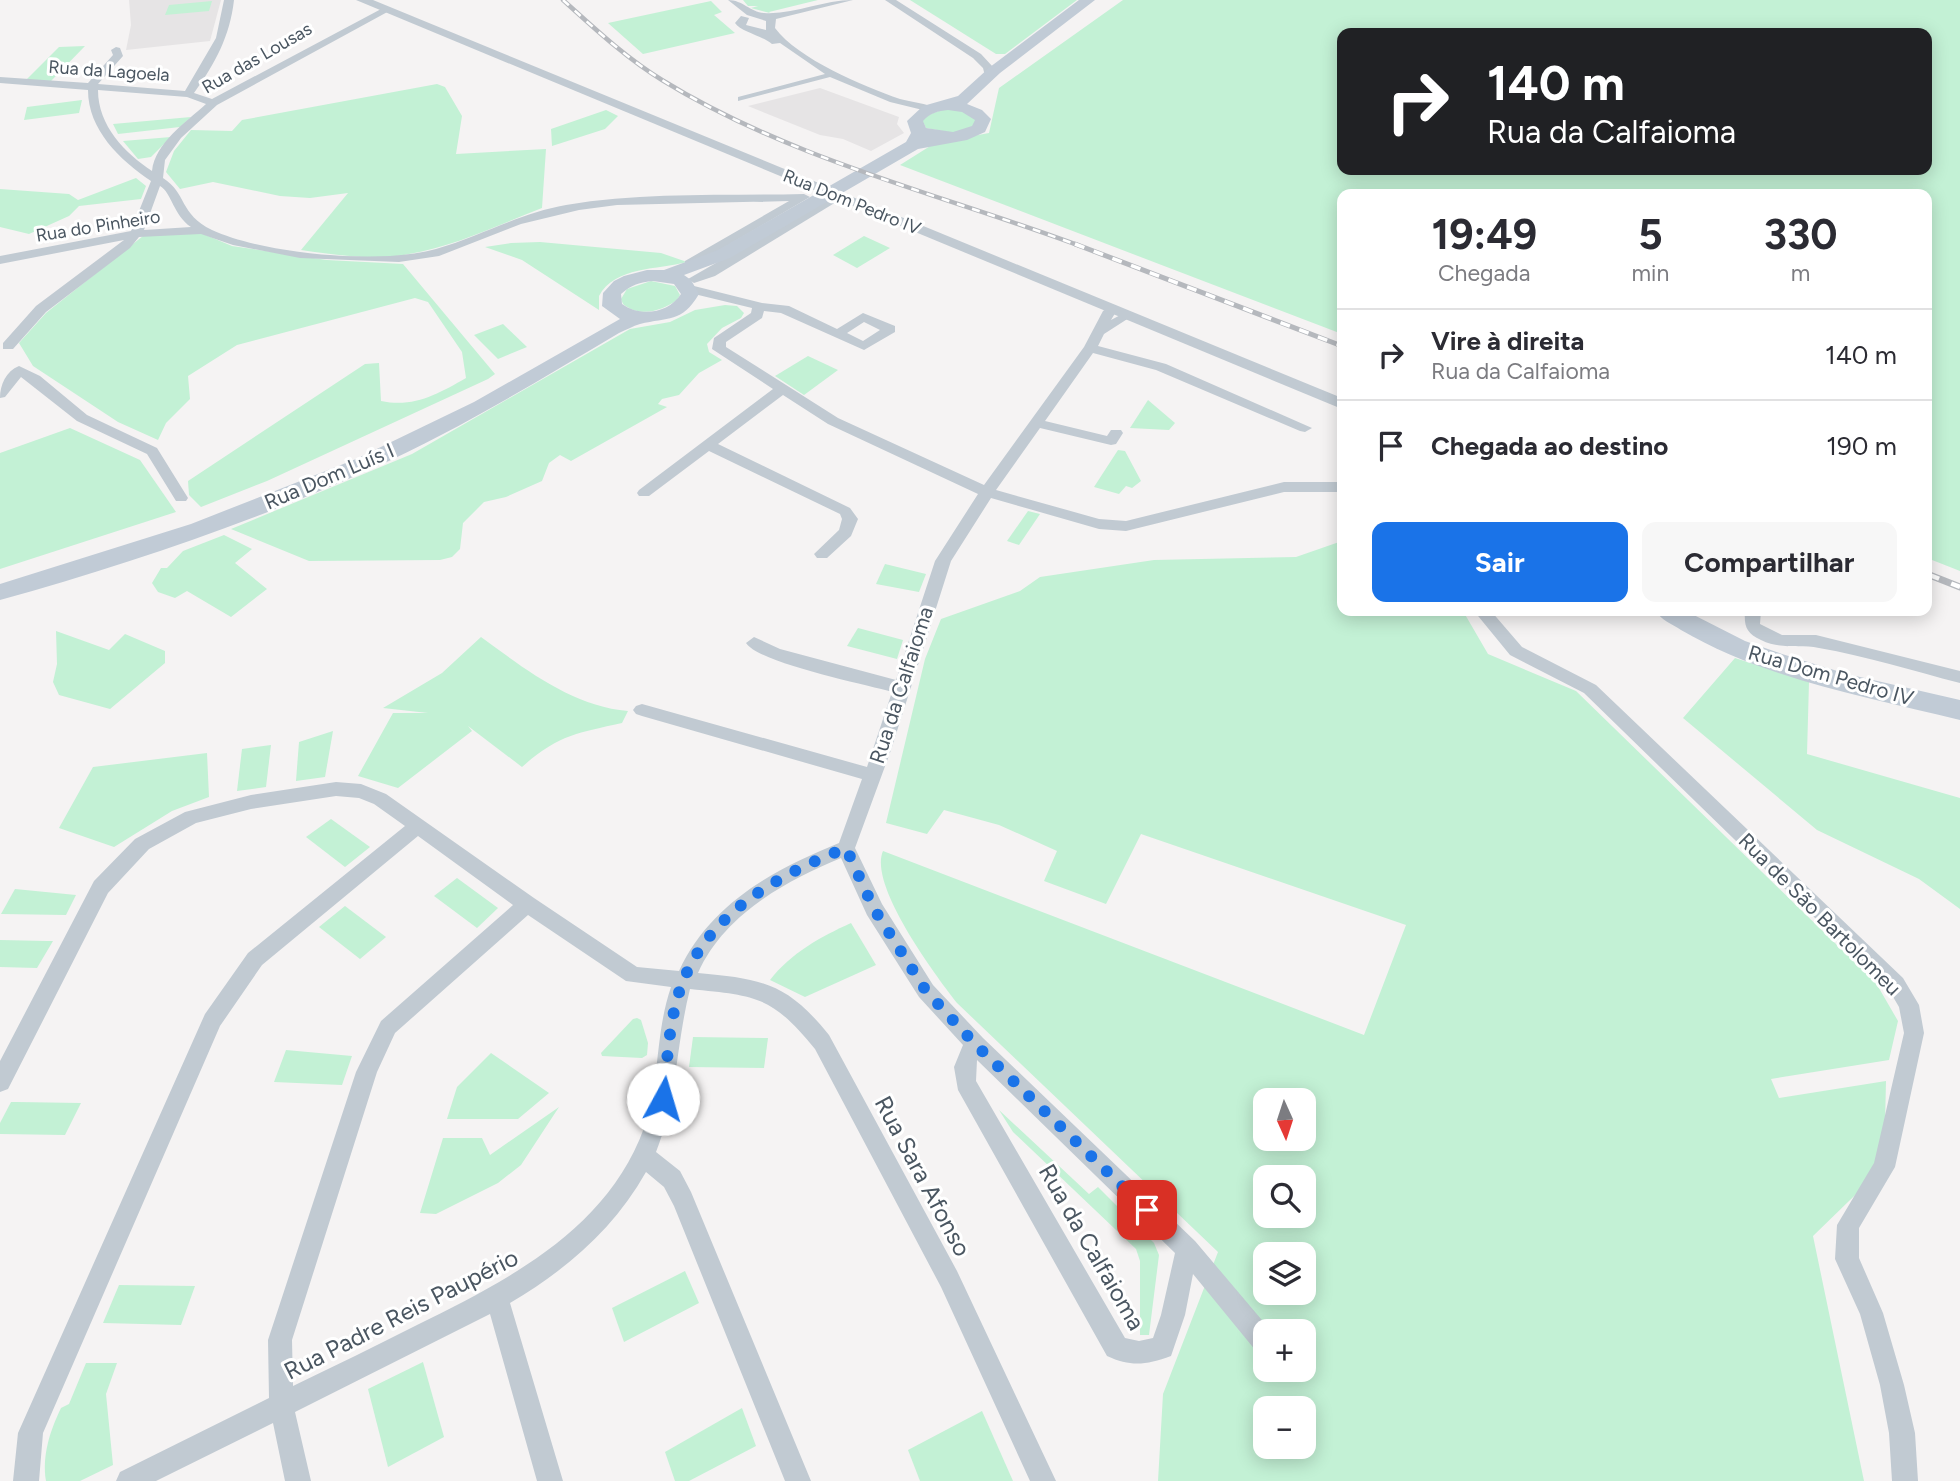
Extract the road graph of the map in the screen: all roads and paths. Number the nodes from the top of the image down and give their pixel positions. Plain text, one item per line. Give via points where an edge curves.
1 (229, 0) edge
2 (362, 0) edge
3 (725, 0) edge
4 (848, 0) edge
5 (890, 0) edge
6 (1088, 0) edge
7 (1100, 0) edge
8 (738, 2) edge
9 (386, 10) junction
10 (744, 18) junction
11 (766, 20) junction
12 (751, 29) junction
13 (117, 50) dead end
14 (1002, 65) junction
15 (825, 77) junction
16 (0, 80) edge
17 (93, 87) junction
18 (188, 94) junction
19 (742, 99) dead end
20 (214, 103) junction
21 (979, 114) junction
22 (925, 121) junction
23 (943, 137) joint
24 (159, 160) junction
25 (133, 166) junction
26 (157, 180) junction
27 (819, 188) junction
28 (840, 196) junction
29 (804, 197) junction
30 (202, 230) junction
31 (136, 234) junction
32 (729, 251) junction
33 (0, 260) edge
34 (664, 275) junction
35 (690, 285) junction
36 (727, 299) junction
37 (759, 307) junction
38 (615, 309) junction
39 (677, 309) junction
40 (1118, 313) junction
41 (640, 317) junction
42 (838, 334) dead end
43 (4, 341) edge
44 (1090, 348) junction
45 (19, 370) junction
46 (782, 389) junction
47 (0, 394) edge
48 (1337, 402) edge
49 (1038, 423) junction
50 (1305, 428) dead end
51 (1116, 433) dead end
52 (708, 445) junction
53 (1337, 487) edge
54 (988, 492) junction
55 (644, 493) dead end
56 (181, 498) dead end
57 (822, 554) dead end
58 (0, 580) edge
59 (0, 592) edge
60 (1486, 616) edge
61 (1677, 616) edge
62 (1753, 616) edge
63 (754, 643) dead end
64 (1960, 677) edge
65 (902, 688) junction
66 (642, 710) dead end
67 (1960, 710) edge
68 (872, 775) junction
69 (418, 826) junction
70 (846, 848) junction
71 (527, 904) junction
72 (684, 978) junction
73 (976, 1045) junction
74 (0, 1082) edge
75 (643, 1156) junction
76 (1187, 1249) junction
77 (496, 1298) junction
78 (1253, 1328) edge
79 (281, 1404) junction
80 (26, 1481) edge
81 (128, 1481) edge
82 (298, 1481) edge
83 (550, 1481) edge
84 (798, 1481) edge
85 (1043, 1481) edge
86 (1905, 1481) edge

1 - 18 street via 228,20 212,61
2 - 9 street, Rua Dom Pedro IV
3 - 10 street
4 - 11 street
5 - 14 street via 988,66
6 - 14 main road
7 - 14 main road
8 - 11 street
9 - 20 street, Rua das Lousas
9 - 27 street, Rua Dom Pedro IV
10 - 11 street
10 - 12 street via 740,25
11 - 12 street
11 - 22 street via 774,34 836,78 916,107
12 - 15 street via 766,33
13 - 17 street via 118,56 93,81
14 - 21 main road via 979,97
14 - 22 main road via 964,99
15 - 19 street
15 - 22 street via 909,110
16 - 17 street, Rua da Lagoela
17 - 18 street, Rua da Lagoela
17 - 25 street via 104,131
18 - 20 street, Rua da Lagoela
20 - 24 street, Rua das Lousas via 177,136
21 - 22 main road via 963,107
21 - 23 main road via 983,124 979,129
22 - 23 main road
22 - 32 main road
24 - 25 street
24 - 26 street
25 - 26 street
26 - 30 street via 171,188 177,209
26 - 31 street
27 - 28 street, Rua Dom Pedro IV
27 - 29 street, Rua Dom Luís I
28 - 35 street
28 - 40 street, Rua Dom Pedro IV
29 - 30 street via 586,205 543,213 443,251 404,259 324,257 236,243
29 - 34 street, Rua Dom Luís I
30 - 31 street, Rua do Pinheiro
31 - 33 street, Rua do Pinheiro
31 - 43 street
32 - 34 main road, Rua Dom Luís I
32 - 35 main road
34 - 35 main road
34 - 38 main road, Rua Dom Luís I via 638,277 619,285 610,298
35 - 36 street
35 - 39 main road via 689,298
36 - 37 street
36 - 39 street
37 - 42 street via 784,309
37 - 46 street via 757,315 719,341 719,349
38 - 41 main road, Rua Dom Luís I
38 - 58 main road, Rua Dom Luís I via 602,323 514,375 374,448 199,519
39 - 41 main road, Rua Dom Luís I
40 - 44 street, Rua da Calfaioma
40 - 48 street, Rua Dom Pedro IV
41 - 59 main road, Rua Dom Luís I via 481,406 364,464 199,529
43 - 45 street
44 - 49 street, Rua da Calfaioma
44 - 50 street via 1161,368
45 - 47 street
45 - 56 street via 82,418 152,451
46 - 52 street
46 - 54 street via 833,421
49 - 51 street via 1111,441
49 - 54 street, Rua da Calfaioma
52 - 55 street
52 - 57 street via 845,511 850,519 846,532
53 - 54 street via 1284,487 1126,526 1099,524
54 - 65 street, Rua da Calfaioma via 943,561
60 - 86 street, Rua de São Bartolomeu via 1516,650 1590,689 1896,984 1909,1005 1914,1033 1884,1167 1848,1225 1847,1259 1871,1313 1892,1385
61 - 67 main road, Rua Dom Pedro IV via 1757,657
62 - 64 street, Rua Dom Pedro IV via 1752,626 1762,636 1795,644 1816,641
63 - 65 street via 775,654
65 - 68 street, Rua da Calfaioma
66 - 68 street
68 - 70 street, Rua da Calfaioma
69 - 71 street, Rua Sara Afonso
69 - 74 street, Rua Sara Afonso via 380,799 361,791 336,789 191,817 142,844 101,887
69 - 80 street via 255,959 212,1020 31,1433
70 - 72 street, Rua Padre Reis Paupério via 741,903 708,936
70 - 73 street, Rua da Calfaioma via 874,909 926,991
71 - 72 street, Rua Sara Afonso via 633,975
71 - 79 street via 388,1027 367,1072 280,1340
72 - 75 street, Rua Padre Reis Paupério via 671,1025 663,1099
72 - 85 street, Rua Sara Afonso via 767,992 805,1021 822,1042 949,1279
73 - 76 street, Rua da Calfaioma
73 - 76 street, Rua da Calfaioma via 962,1069 965,1083 1116,1347 1141,1356 1162,1347
75 - 77 street, Rua Padre Reis Paupério via 594,1228 535,1276
75 - 84 street via 672,1179 683,1200
76 - 78 street
77 - 79 street, Rua Padre Reis Paupério
77 - 83 street
79 - 81 street, Rua Padre Reis Paupério
79 - 82 street

